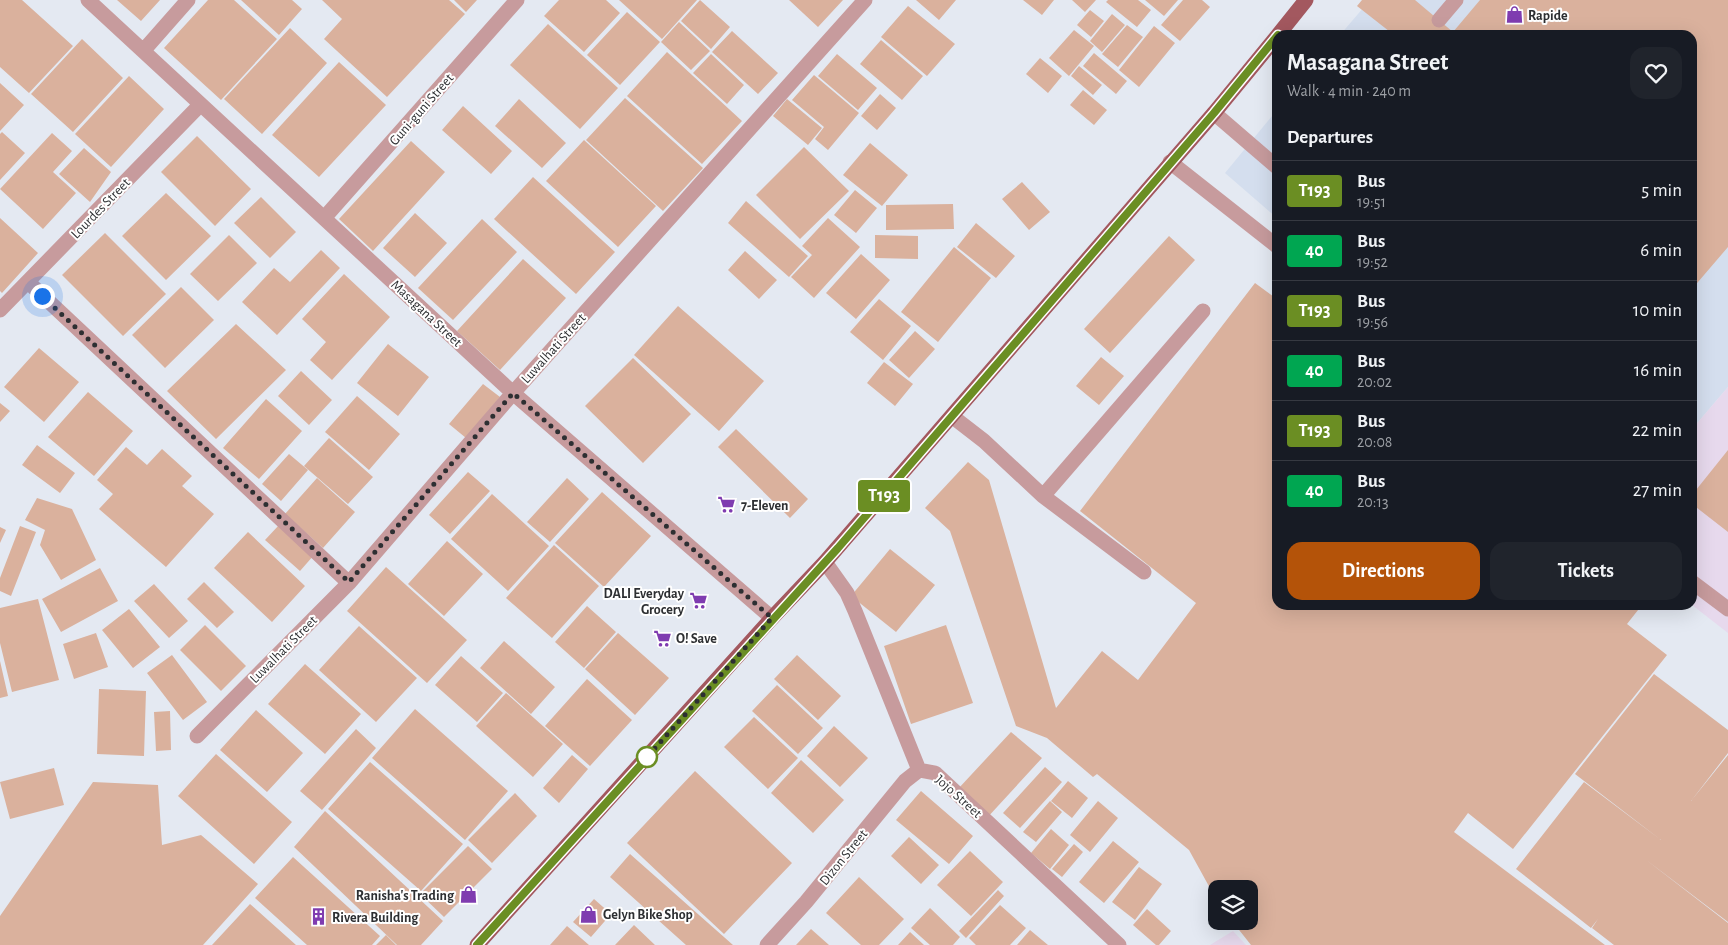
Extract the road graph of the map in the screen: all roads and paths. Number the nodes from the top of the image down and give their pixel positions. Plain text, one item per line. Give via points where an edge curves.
1 (88, 0) edge
2 (188, 0) edge
3 (517, 0) edge
4 (865, 0) edge
5 (1306, 0) edge
6 (1456, 0) edge
7 (1439, 20) dead end
8 (1282, 30) edge
9 (1272, 42) edge
10 (144, 50) junction
11 (200, 105) junction
12 (1214, 113) junction
13 (1170, 162) junction
14 (1272, 163) edge
15 (325, 217) junction
16 (1272, 242) edge
17 (28, 282) junction
18 (0, 310) edge
19 (1203, 311) dead end
20 (513, 393) junction
21 (954, 417) junction
22 (1043, 496) junction
23 (825, 562) junction
24 (1144, 572) dead end
25 (349, 582) junction
26 (1697, 586) edge
27 (1728, 609) edge
28 (772, 618) junction
29 (197, 736) dead end
30 (919, 770) junction
31 (477, 945) edge
32 (767, 945) edge
33 (1119, 945) edge

1 - 10 street, Masagana Street
2 - 10 street
3 - 15 street, Guni-guni Street
4 - 20 street, Luwalhati Street
5 - 8 main road
6 - 7 street
9 - 12 main road
10 - 11 street, Masagana Street
11 - 15 street, Masagana Street
11 - 17 street, Lourdes Street
12 - 13 main road
12 - 14 street
13 - 16 street
13 - 21 main road
15 - 20 street, Masagana Street
17 - 18 street, Lourdes Street
17 - 25 street
19 - 22 street
20 - 25 street, Luwalhati Street
20 - 28 street, Masagana Street
21 - 22 street
21 - 23 main road
22 - 24 street
23 - 28 main road
23 - 30 street, Jojo Street via 855,611
25 - 29 street, Luwalhati Street
26 - 27 street
28 - 31 main road
30 - 32 street, Dizon Street via 905,781
30 - 33 street, Jojo Street via 935,773

